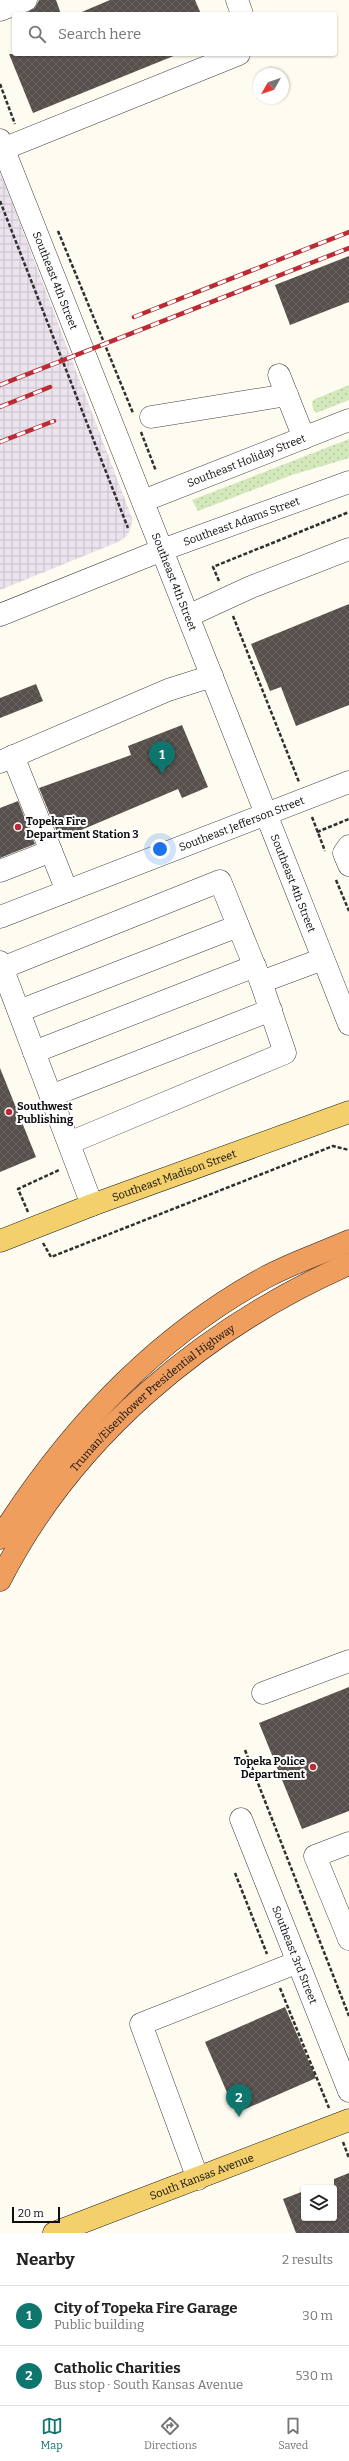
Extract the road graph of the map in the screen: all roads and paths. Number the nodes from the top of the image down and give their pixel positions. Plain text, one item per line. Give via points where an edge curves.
1 (26, 0) edge
2 (237, 0) edge
3 (0, 10) edge
4 (241, 12) edge
5 (234, 56) edge
6 (0, 84) edge
7 (8, 144) edge
8 (0, 201) edge
9 (57, 229) dead end
10 (279, 375) dead end
11 (287, 395) junction
12 (142, 420) junction
13 (349, 420) edge
14 (304, 438) junction
15 (156, 471) dead end
16 (349, 482) edge
17 (143, 501) junction
18 (349, 512) edge
19 (128, 528) dead end
20 (349, 549) edge
21 (162, 550) junction
22 (226, 599) junction
23 (0, 615) edge
24 (188, 616) junction
25 (212, 676) junction
26 (6, 759) edge
27 (349, 782) edge
28 (306, 799) junction
29 (267, 814) junction
30 (349, 819) edge
31 (317, 832) junction
32 (349, 846) edge
33 (51, 851) junction
34 (326, 853) dead end
35 (342, 870) edge
36 (0, 871) edge
37 (67, 891) junction
38 (349, 911) edge
39 (0, 917) edge
40 (238, 926) junction
41 (323, 958) junction
42 (1, 965) edge
43 (258, 974) junction
44 (343, 990) edge
45 (271, 1010) junction
46 (19, 1011) junction
47 (349, 1024) edge
48 (34, 1052) junction
49 (51, 1096) junction
50 (349, 1112) edge
51 (69, 1143) junction
52 (349, 1150) edge
53 (92, 1205) junction
54 (0, 1241) edge
55 (349, 1241) edge
56 (51, 1257) dead end
57 (349, 1264) edge
58 (0, 1538) edge
59 (0, 1580) edge
60 (349, 1661) edge
61 (263, 1693) dead end
62 (245, 1750) dead end
63 (241, 1819) dead end
64 (349, 1843) edge
65 (235, 1872) dead end
66 (349, 1939) edge
67 (298, 1962) junction
68 (273, 1971) junction
69 (349, 2016) edge
70 (349, 2091) edge
71 (343, 2122) edge
72 (349, 2158) edge
73 (198, 2179) junction
74 (54, 2233) edge

1 - 3 street
2 - 4 street
5 - 7 street
6 - 7 path
7 - 17 street, Southeast 4th Street
8 - 19 path
9 - 12 path
10 - 11 street
11 - 12 street
11 - 14 street
12 - 15 path
13 - 14 street, Southeast Holiday Street
14 - 17 street, Southeast Holiday Street
16 - 21 street, Southeast Adams Street
17 - 21 street, Southeast 4th Street
18 - 22 path via 213,567
20 - 22 street
21 - 23 street, Southeast Adams Street
21 - 24 street, Southeast 4th Street
22 - 24 street
22 - 28 path
24 - 25 street, Southeast 4th Street
25 - 26 street via 168,690
25 - 29 street, Southeast 4th Street
26 - 33 street
27 - 28 street, Southeast Jefferson Street
28 - 29 street, Southeast Jefferson Street
28 - 31 path
29 - 37 street, Southeast Jefferson Street
29 - 41 street, Southeast 4th Street
30 - 31 path
31 - 34 path
32 - 35 street via 344,853
33 - 36 street
33 - 37 street
35 - 38 path
37 - 39 street, Southeast Jefferson Street
40 - 42 street via 220,881
40 - 43 street
40 - 46 street
41 - 43 street
41 - 44 street, Southeast 4th Street
42 - 46 street
43 - 45 street
43 - 48 street
44 - 47 street, Southeast 4th Street
45 - 49 street
45 - 51 street via 285,1053
46 - 48 street
48 - 49 street
49 - 51 street
50 - 53 main road, Southeast Madison Street
51 - 53 street
52 - 56 path via 333,1146
53 - 54 main road, Southeast Madison Street
55 - 58 highway, Truman/Eisenhower Presidential Highway via 266,1277 217,1307 132,1374 103,1402 49,1466
57 - 59 highway, Truman/Eisenhower Presidential Highway via 291,1291 230,1328 186,1359 140,1399 86,1455 56,1492 13,1555
60 - 61 street
62 - 69 path
63 - 67 street, Southeast 3rd Street
64 - 66 street via 314,1856
65 - 68 path
67 - 68 street
67 - 70 street, Southeast 3rd Street
68 - 71 path
68 - 73 street via 141,2024
71 - 72 path
71 - 73 main road, South Kansas Avenue
73 - 74 main road, South Kansas Avenue

